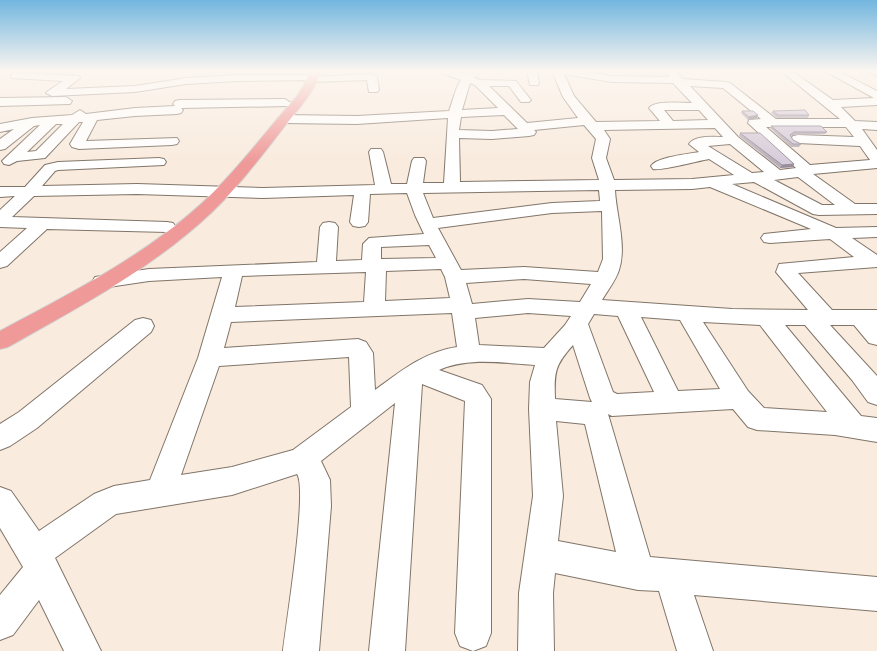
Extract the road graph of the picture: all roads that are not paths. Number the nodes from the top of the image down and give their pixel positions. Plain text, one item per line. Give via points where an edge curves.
1 (48, 101) edge
2 (66, 101) edge
3 (102, 101) edge
4 (173, 101) edge
5 (291, 101) edge
6 (458, 101) edge
7 (476, 101) edge
8 (497, 101) edge
9 (573, 101) edge
10 (696, 101) edge
11 (745, 101) edge
12 (825, 101) edge
13 (875, 101) edge
14 (0, 102) edge
15 (18, 102) junction
16 (221, 102) joint
17 (179, 104) junction
18 (700, 106) junction
19 (94, 108) junction
20 (456, 108) junction
21 (835, 108) junction
22 (149, 111) junction
23 (284, 111) junction
24 (507, 111) junction
25 (758, 112) junction
26 (0, 113) edge
27 (74, 119) junction
28 (0, 120) edge
29 (52, 121) junction
30 (25, 122) junction
31 (589, 123) junction
32 (773, 123) junction
33 (139, 124) dead end
34 (155, 124) dead end
35 (718, 124) junction
36 (851, 124) junction
37 (670, 125) junction
38 (877, 126) edge
39 (524, 127) junction
40 (0, 128) edge
41 (453, 134) junction
42 (798, 139) dead end
43 (733, 140) junction
44 (864, 142) junction
45 (0, 146) edge
46 (376, 152) dead end
47 (711, 154) junction
48 (14, 157) junction
49 (877, 160) edge
50 (419, 161) dead end
51 (0, 162) edge
52 (159, 162) junction
53 (877, 164) edge
54 (658, 166) dead end
55 (804, 171) junction
56 (776, 174) junction
57 (754, 178) junction
58 (712, 182) junction
59 (608, 184) junction
60 (480, 186) junction
61 (523, 186) junction
62 (452, 187) junction
63 (137, 189) junction
64 (414, 189) junction
65 (217, 190) junction
66 (362, 190) junction
67 (384, 190) junction
68 (0, 192) edge
69 (29, 192) junction
70 (610, 205) junction
71 (877, 209) edge
72 (536, 210) junction
73 (851, 210) junction
74 (491, 216) junction
75 (0, 221) edge
76 (44, 222) junction
77 (360, 222) dead end
78 (167, 227) junction
79 (329, 227) dead end
80 (432, 232) junction
81 (877, 232) edge
82 (834, 233) junction
83 (770, 238) dead end
84 (0, 262) edge
85 (872, 265) edge
86 (374, 266) junction
87 (326, 268) junction
88 (452, 270) junction
89 (234, 271) junction
90 (604, 279) junction
91 (102, 282) junction
92 (374, 309) junction
93 (463, 309) junction
94 (626, 309) junction
95 (584, 313) junction
96 (686, 313) junction
97 (222, 315) junction
98 (766, 317) junction
99 (818, 317) junction
100 (869, 318) edge
101 (143, 326) dead end
102 (0, 329) edge
103 (877, 337) edge
104 (0, 341) edge
105 (469, 353) junction
106 (549, 357) junction
107 (210, 358) junction
108 (413, 375) junction
109 (877, 395) edge
110 (739, 398) junction
111 (671, 402) junction
112 (542, 409) junction
113 (364, 413) junction
114 (866, 429) edge
115 (0, 438) edge
116 (301, 460) junction
117 (160, 492) junction
118 (4, 516) edge
119 (540, 554) junction
120 (39, 562) junction
121 (655, 575) junction
122 (877, 594) edge
123 (0, 622) edge
124 (473, 633) dead end
125 (82, 651) edge
126 (301, 651) edge
127 (387, 651) edge
128 (536, 651) edge
129 (695, 651) edge

1 - 15 street
2 - 30 street
3 - 19 street
4 - 17 street
5 - 23 main road
6 - 20 street
7 - 20 street
8 - 24 street
9 - 31 street
10 - 18 street
11 - 25 street
12 - 21 street
13 - 21 street
14 - 15 street
15 - 26 street
16 - 17 street
16 - 23 street
17 - 22 street
17 - 34 street via 176,122
18 - 35 street
18 - 37 street via 655,108
19 - 22 street
19 - 27 street
19 - 52 street via 77,144 173,136
20 - 23 street via 357,120
20 - 24 street
20 - 41 street
21 - 25 street
21 - 36 street
22 - 33 street
23 - 65 main road
24 - 39 street
25 - 32 street
27 - 29 street
27 - 48 street via 40,155
28 - 30 street
29 - 30 street
29 - 48 street
30 - 40 street
30 - 45 street
31 - 37 street
31 - 39 street
31 - 59 street via 603,139 599,158
32 - 36 street
32 - 55 street via 754,123
35 - 37 street
35 - 43 street
36 - 38 street
36 - 44 street
39 - 41 street via 528,133
41 - 62 street
42 - 44 street
43 - 47 street via 696,144
43 - 56 street
44 - 49 street
46 - 67 street
47 - 54 street
47 - 57 street
48 - 51 street
50 - 64 street
52 - 63 street
52 - 69 street via 54,166
53 - 55 street
55 - 56 street
55 - 73 street
56 - 57 street
57 - 58 street
57 - 73 street via 814,208
58 - 59 street
58 - 82 street
59 - 61 street
59 - 70 street
60 - 61 street
60 - 62 street
60 - 74 street
61 - 72 street
62 - 64 street
63 - 65 street
63 - 69 street
64 - 67 street
64 - 80 street
65 - 66 street via 264,193
65 - 78 main road
65 - 91 main road via 194,219 153,250
66 - 67 street
66 - 77 street
68 - 69 street
69 - 75 street
70 - 72 street
70 - 90 street via 612,259
71 - 73 street
72 - 74 street
74 - 80 street
75 - 76 street
76 - 78 street
76 - 84 street
78 - 102 main road via 122,258
79 - 87 street
80 - 86 street via 375,242 372,246
80 - 88 street
81 - 82 street
82 - 83 street
82 - 85 street
85 - 99 street via 786,268
86 - 87 street
86 - 88 street
86 - 92 street
87 - 89 street
88 - 90 street
88 - 93 street
89 - 91 street via 149,275
89 - 97 street
90 - 95 street
91 - 104 main road
92 - 93 street
92 - 97 street
93 - 95 street via 528,306
93 - 105 street
94 - 95 street
94 - 96 street
94 - 111 street
95 - 106 street via 570,336
95 - 111 street via 603,398 612,405
96 - 98 street
96 - 110 street
97 - 107 street
98 - 99 street
98 - 114 street
99 - 100 street
99 - 109 street
100 - 103 street
101 - 115 street via 28,420
105 - 106 street
105 - 108 street via 437,359
106 - 112 street via 542,382
107 - 113 street via 358,348 361,353
107 - 117 street
108 - 113 street
108 - 124 street via 473,392 478,399
108 - 127 street
110 - 111 street
110 - 114 street via 753,417 761,421
112 - 119 street via 548,496
112 - 121 street via 590,412 597,418
113 - 116 street
116 - 117 street via 232,481
116 - 126 street via 309,466 315,480 316,506
117 - 120 street via 126,496 105,504
118 - 120 street
119 - 121 street
119 - 128 street via 536,593
120 - 123 street
120 - 125 street
121 - 122 street
121 - 129 street

